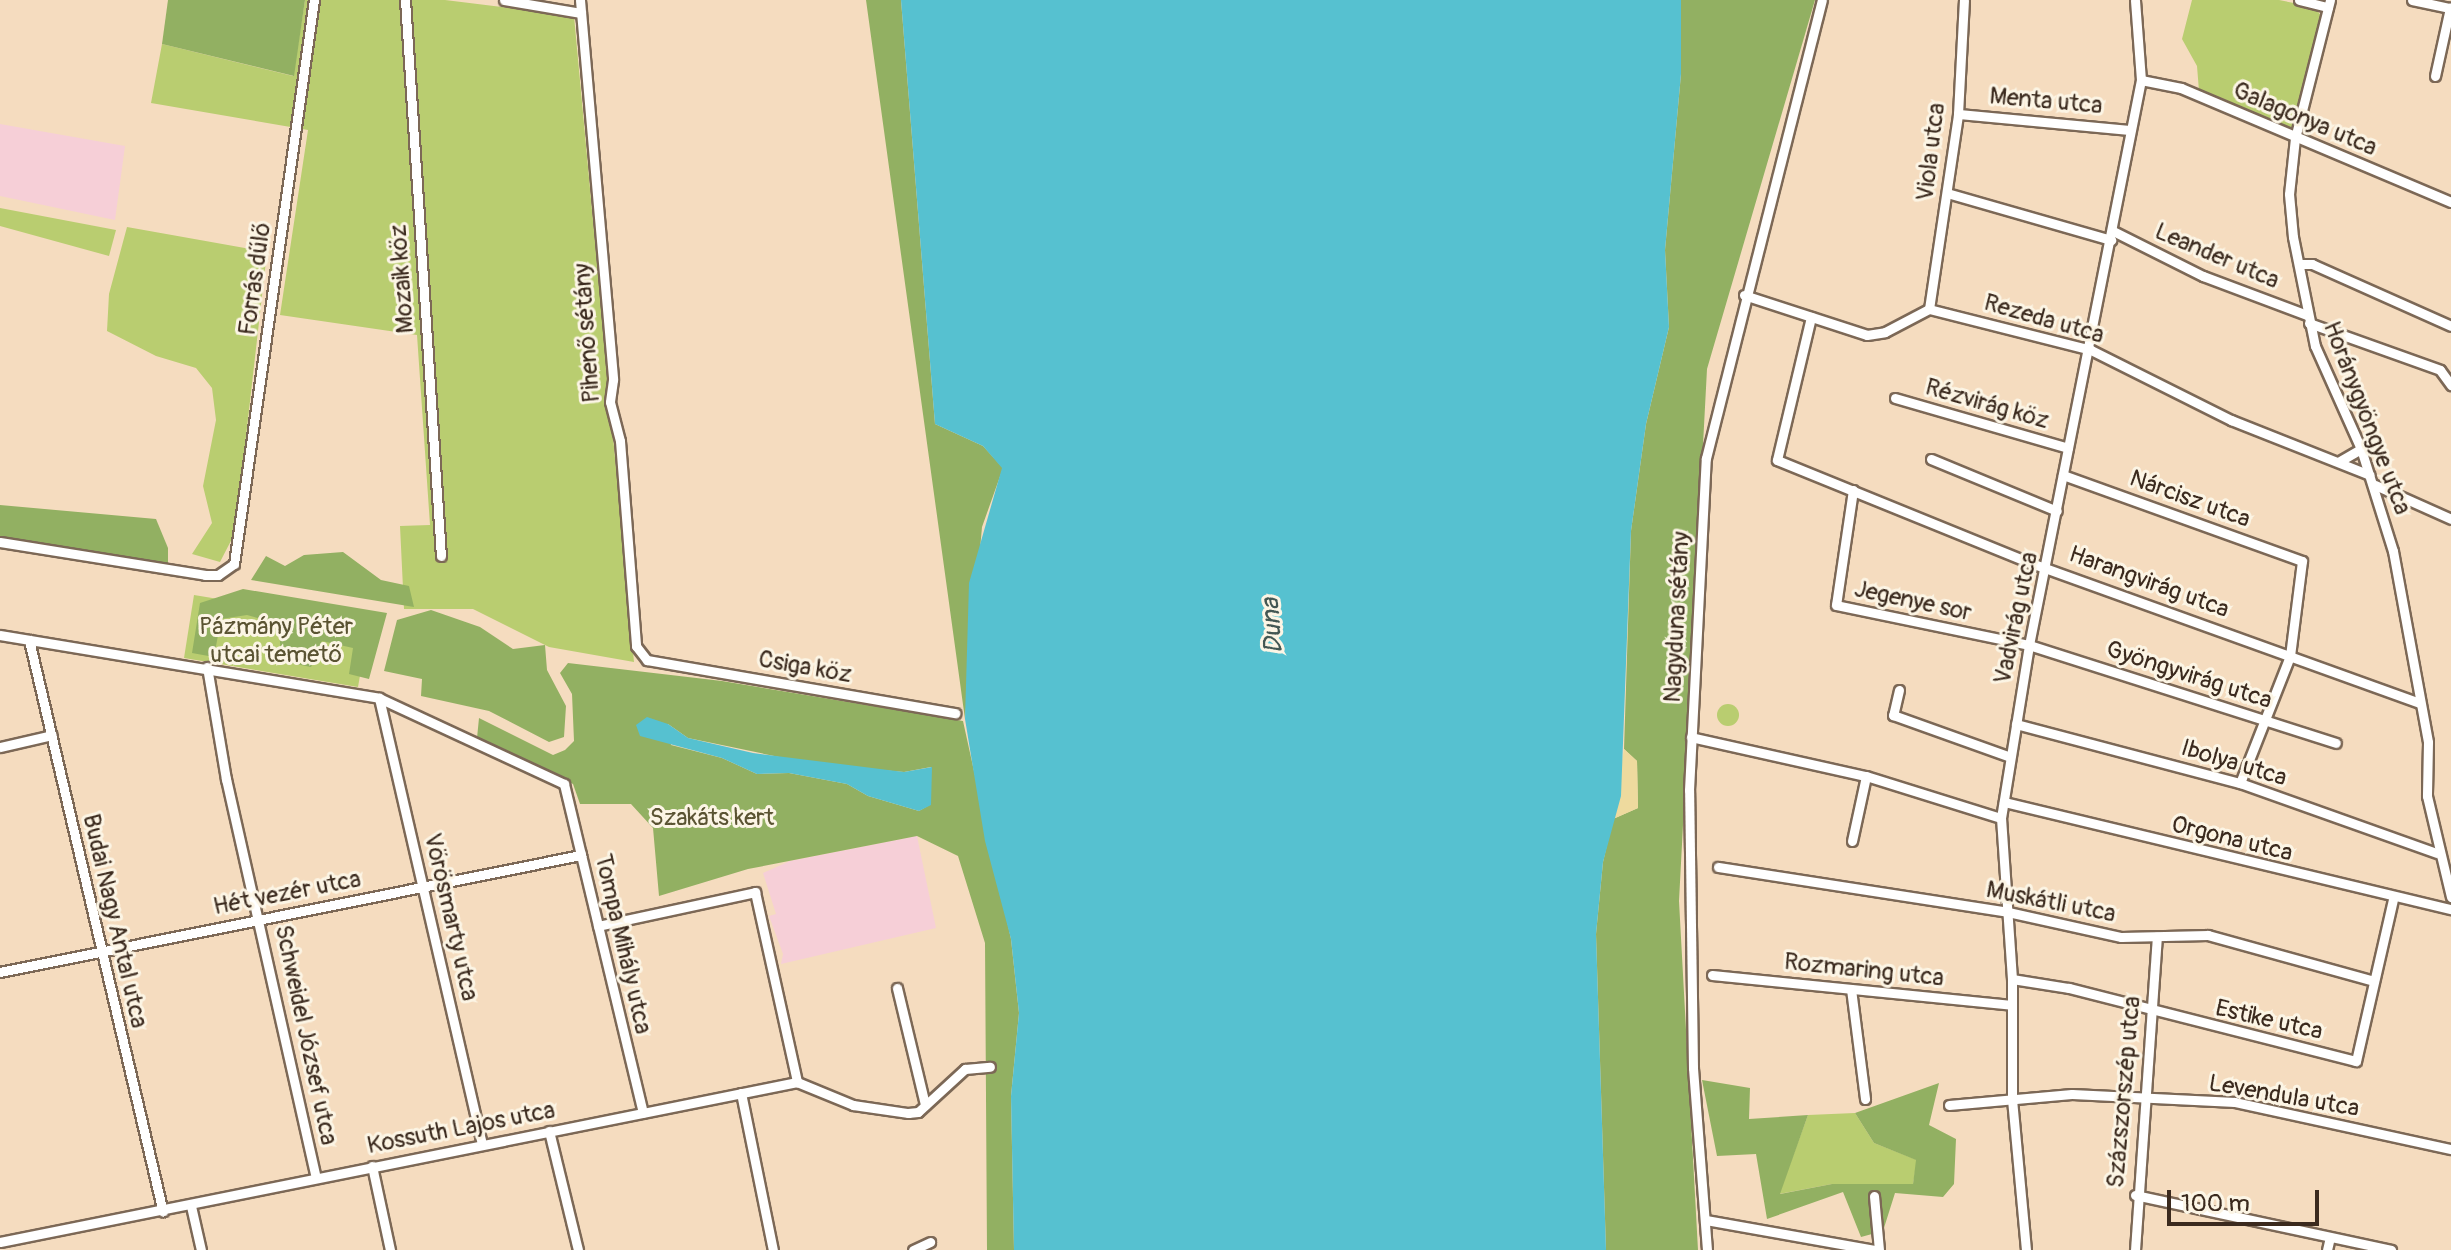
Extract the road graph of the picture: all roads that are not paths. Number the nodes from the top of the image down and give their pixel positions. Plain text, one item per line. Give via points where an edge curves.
1 (314, 0) edge
2 (405, 0) edge
3 (504, 0) edge
4 (580, 0) edge
5 (1822, 0) edge
6 (1964, 0) edge
7 (2135, 0) edge
8 (2299, 0) edge
9 (2412, 0) edge
10 (2329, 4) edge
11 (2450, 8) edge
12 (581, 13) junction
13 (2435, 76) dead end
14 (2141, 80) junction
15 (1958, 114) junction
16 (2130, 130) junction
17 (2295, 138) junction
18 (1947, 193) junction
19 (2451, 202) edge
20 (2112, 236) junction
21 (2299, 264) junction
22 (1744, 295) junction
23 (1929, 309) junction
24 (1811, 317) junction
25 (2308, 319) junction
26 (2451, 326) edge
27 (2091, 350) junction
28 (2451, 385) edge
29 (1895, 398) dead end
30 (2068, 448) junction
31 (2361, 449) junction
32 (1931, 459) dead end
33 (2340, 461) junction
34 (2063, 475) junction
35 (2370, 475) junction
36 (2375, 485) junction
37 (1853, 490) junction
38 (2057, 511) junction
39 (2451, 519) edge
40 (0, 542) edge
41 (441, 556) dead end
42 (2048, 566) junction
43 (0, 635) edge
44 (29, 640) junction
45 (2029, 645) junction
46 (2290, 656) junction
47 (647, 660) joint
48 (207, 667) junction
49 (1899, 690) dead end
50 (379, 698) junction
51 (2420, 703) junction
52 (955, 713) dead end
53 (2266, 720) junction
54 (2016, 724) junction
55 (52, 735) junction
56 (1691, 737) junction
57 (2336, 743) dead end
58 (0, 747) edge
59 (2010, 757) junction
60 (1866, 776) junction
61 (2240, 783) junction
62 (2004, 802) junction
63 (2001, 818) junction
64 (1852, 841) dead end
65 (2437, 853) junction
66 (581, 855) junction
67 (1718, 867) dead end
68 (423, 887) junction
69 (2451, 897) edge
70 (2393, 899) junction
71 (2451, 909) edge
72 (2008, 912) junction
73 (260, 917) junction
74 (598, 926) junction
75 (2157, 937) junction
76 (102, 950) junction
77 (0, 972) edge
78 (1712, 975) dead end
79 (2012, 979) junction
80 (2374, 981) junction
81 (897, 988) dead end
82 (1851, 989) junction
83 (2012, 1005) junction
84 (2151, 1011) junction
85 (990, 1067) dead end
86 (797, 1082) junction
87 (741, 1093) junction
88 (2143, 1097) junction
89 (1865, 1099) dead end
90 (2012, 1100) junction
91 (925, 1105) junction
92 (1949, 1105) dead end
93 (643, 1113) junction
94 (549, 1131) junction
95 (482, 1144) junction
96 (2451, 1149) edge
97 (372, 1166) junction
98 (316, 1178) junction
99 (2135, 1195) junction
100 (1874, 1196) dead end
101 (191, 1206) junction
102 (163, 1212) junction
103 (1706, 1220) junction
104 (2330, 1237) junction
105 (0, 1242) edge
106 (930, 1242) dead end
107 (201, 1250) edge
108 (390, 1250) edge
109 (578, 1250) edge
110 (773, 1250) edge
111 (913, 1250) edge
112 (1707, 1250) edge
113 (1876, 1250) edge
114 (2026, 1250) edge
115 (2135, 1250) edge
116 (2327, 1250) edge
117 (2391, 1250) edge

1 - 40 street, Forrás dűlő via 234,564 218,575 205,575
2 - 41 street, Mozaik köz
3 - 12 street
4 - 12 street, Pihenő sétány
5 - 22 street, Nagyduna sétány
6 - 15 street, Viola utca
7 - 14 street, Vadvirág utca
8 - 10 street
9 - 11 street
10 - 17 street, Horánygyöngye utca
11 - 13 street
12 - 47 street, Pihenő sétány via 613,380 610,402 620,441 636,646
14 - 16 street, Vadvirág utca
14 - 17 street, Galagonya utca via 2181,88
15 - 16 street, Menta utca
15 - 18 street, Viola utca
16 - 20 street, Vadvirág utca
17 - 19 street, Galagonya utca
17 - 21 street, Horánygyöngye utca via 2289,194
18 - 20 street, Leander utca
18 - 23 street, Viola utca
20 - 25 street, Leander utca
20 - 27 street, Vadvirág utca
21 - 25 street, Horánygyöngye utca
21 - 26 street via 2312,264
22 - 24 street
22 - 56 street, Nagyduna sétány via 1706,458
23 - 24 street via 1873,335
23 - 27 street, Rezeda utca
24 - 37 street, Harangvirág utca via 1777,460
25 - 28 street, Leander utca via 2440,370
25 - 31 street, Horánygyöngye utca
27 - 30 street, Vadvirág utca
27 - 33 street, Rezeda utca via 2231,420
29 - 30 street, Rézvirág köz
30 - 34 street, Vadvirág utca
31 - 33 street
31 - 35 street, Horánygyöngye utca
32 - 38 street
33 - 35 street, Rezeda utca
34 - 38 street, Vadvirág utca
34 - 46 street, Nárcisz utca via 2302,561
35 - 36 street, Horánygyöngye utca
36 - 39 street
36 - 51 street, Horánygyöngye utca via 2393,551
37 - 42 street, Harangvirág utca
37 - 45 street, Jegenye sor via 1836,605
38 - 42 street, Vadvirág utca
42 - 45 street, Vadvirág utca
42 - 46 street, Harangvirág utca
43 - 44 street
44 - 48 street
44 - 55 street, Budai Nagy Antal utca
45 - 53 street, Gyöngyvirág utca
45 - 54 street, Vadvirág utca
46 - 51 street, Harangvirág utca
46 - 53 street
47 - 52 street, Csiga köz
48 - 50 street
48 - 73 street, Schweidel József utca via 226,779
49 - 59 street via 1893,715
50 - 66 street, Tompa Mihály utca via 564,784
50 - 68 street, Vörösmarty utca
51 - 65 street, Horánygyöngye utca
53 - 57 street, Gyöngyvirág utca
53 - 61 street
54 - 59 street, Vadvirág utca
54 - 61 street, Ibolya utca
55 - 58 street
55 - 76 street, Budai Nagy Antal utca
56 - 60 street
56 - 103 street, Nagyduna sétány via 1690,989
59 - 62 street, Vadvirág utca
60 - 63 street
60 - 64 street
61 - 65 street, Ibolya utca
62 - 63 street, Vadvirág utca
62 - 70 street, Orgona utca
63 - 72 street, Vadvirág utca
65 - 69 street, Horánygyöngye utca
66 - 68 street, Hét vezér utca
66 - 74 street, Tompa Mihály utca
67 - 72 street, Muskátli utca
68 - 73 street, Hét vezér utca
68 - 95 street, Vörösmarty utca
70 - 71 street, Orgona utca
70 - 80 street, Estike utca
72 - 75 street, Muskátli utca via 2121,937
72 - 79 street, Vadvirág utca
73 - 76 street, Hét vezér utca
73 - 98 street, Schweidel József utca
74 - 86 street via 755,892
74 - 93 street, Tompa Mihály utca
75 - 80 street, Muskátli utca via 2208,935
75 - 84 street, Százszorszép utca
76 - 77 street, Hét vezér utca
76 - 102 street, Budai Nagy Antal utca
78 - 82 street, Rozmaring utca
79 - 83 street, Vadvirág utca
79 - 84 street, Estike utca
80 - 84 street, Estike utca via 2356,1061
81 - 91 street
82 - 83 street, Rozmaring utca
82 - 89 street
83 - 90 street, Vadvirág utca
84 - 88 street, Százszorszép utca
85 - 91 street via 965,1069
86 - 87 street, Kossuth Lajos utca
86 - 91 street via 853,1105 908,1113
87 - 93 street, Kossuth Lajos utca
87 - 110 street
88 - 90 street, Levendula utca via 2072,1094
88 - 96 street, Levendula utca via 2235,1102
88 - 99 street, Százszorszép utca
90 - 92 street, Levendula utca
90 - 114 street, Vadvirág utca
93 - 94 street, Kossuth Lajos utca
94 - 95 street, Kossuth Lajos utca
94 - 109 street
95 - 97 street, Kossuth Lajos utca
97 - 98 street, Kossuth Lajos utca
97 - 108 street
98 - 101 street, Kossuth Lajos utca
99 - 104 street
99 - 115 street, Százszorszép utca
100 - 113 street
101 - 102 street, Kossuth Lajos utca
101 - 107 street
102 - 105 street, Kossuth Lajos utca
103 - 112 street, Nagyduna sétány
103 - 113 street
104 - 116 street
104 - 117 street
106 - 111 street

